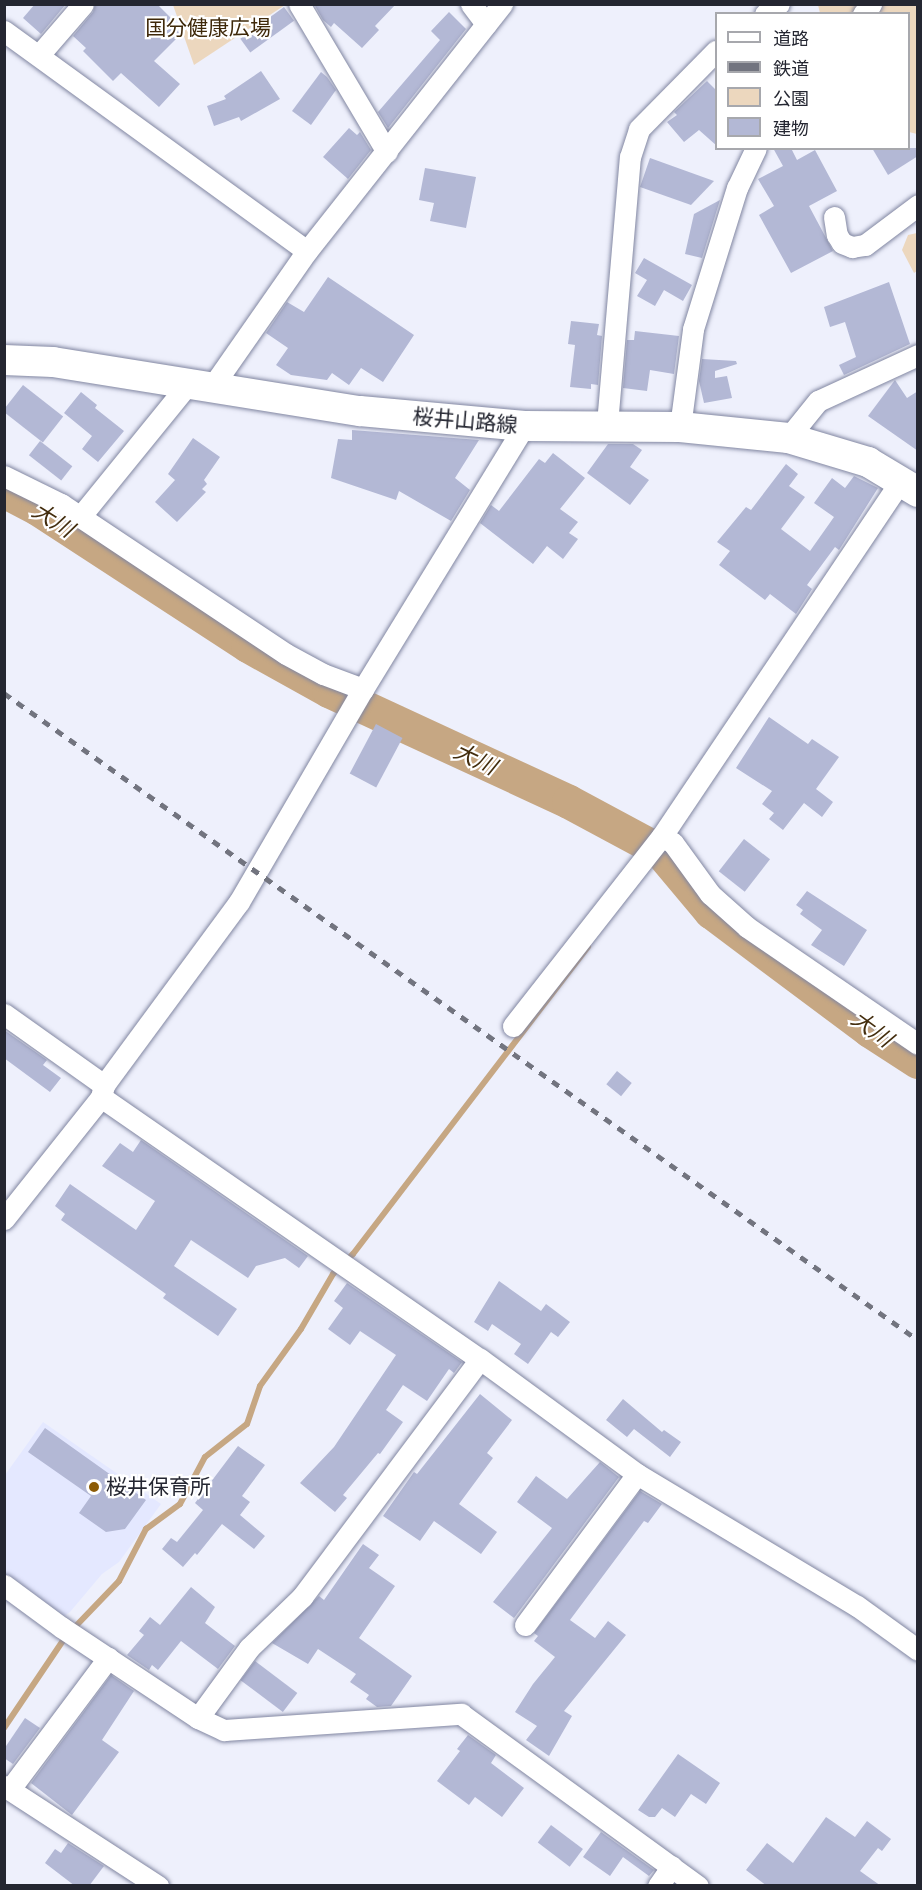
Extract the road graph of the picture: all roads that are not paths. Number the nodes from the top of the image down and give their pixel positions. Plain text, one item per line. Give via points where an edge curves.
1 (83, 4) edge
2 (299, 4) edge
3 (471, 4) edge
4 (502, 4) edge
5 (486, 24) junction
6 (4, 31) edge
7 (715, 53) edge
8 (39, 55) junction
9 (755, 150) edge
10 (387, 152) junction
11 (918, 205) edge
12 (834, 217) dead end
13 (307, 251) junction
14 (918, 355) edge
15 (4, 360) edge
16 (200, 385) junction
17 (607, 424) junction
18 (524, 426) junction
19 (680, 427) junction
20 (788, 438) junction
21 (4, 476) edge
22 (909, 487) edge
23 (80, 517) junction
24 (363, 688) junction
25 (662, 836) junction
26 (4, 1014) edge
27 (513, 1026) dead end
28 (918, 1044) edge
29 (103, 1091) junction
30 (4, 1219) edge
31 (480, 1359) junction
32 (637, 1474) junction
33 (4, 1585) edge
34 (525, 1625) dead end
35 (918, 1650) edge
36 (108, 1658) junction
37 (198, 1718) junction
38 (7, 1787) edge
39 (672, 1866) junction
40 (158, 1886) edge
41 (658, 1886) edge
42 (698, 1886) edge

1 - 8 street
2 - 10 street
3 - 5 street
4 - 5 street
5 - 10 street
6 - 8 street
7 - 17 street via 639,129 630,157
8 - 13 street
9 - 19 street via 737,188 693,328
10 - 13 street
11 - 12 street via 865,245 852,247 842,243 837,235
13 - 16 street
14 - 20 street via 818,401
15 - 16 main road, 桜井山路線 via 53,362
16 - 18 main road, 桜井山路線 via 360,411
16 - 23 street
17 - 18 main road, 桜井山路線
17 - 19 main road, 桜井山路線
18 - 24 street
19 - 20 main road, 桜井山路線
20 - 22 main road, 桜井山路線 via 868,462
21 - 23 street
22 - 25 street
23 - 24 street via 286,654 323,674
24 - 29 street via 239,902
25 - 27 street
25 - 28 street via 673,843 710,894 747,927
26 - 29 street
29 - 30 street
29 - 31 street
31 - 32 street
31 - 37 street via 302,1597 249,1648
32 - 34 street
32 - 35 street via 857,1606
33 - 36 street
36 - 37 street
36 - 38 street
37 - 39 street via 224,1730 461,1714
38 - 40 street
39 - 41 street
39 - 42 street

